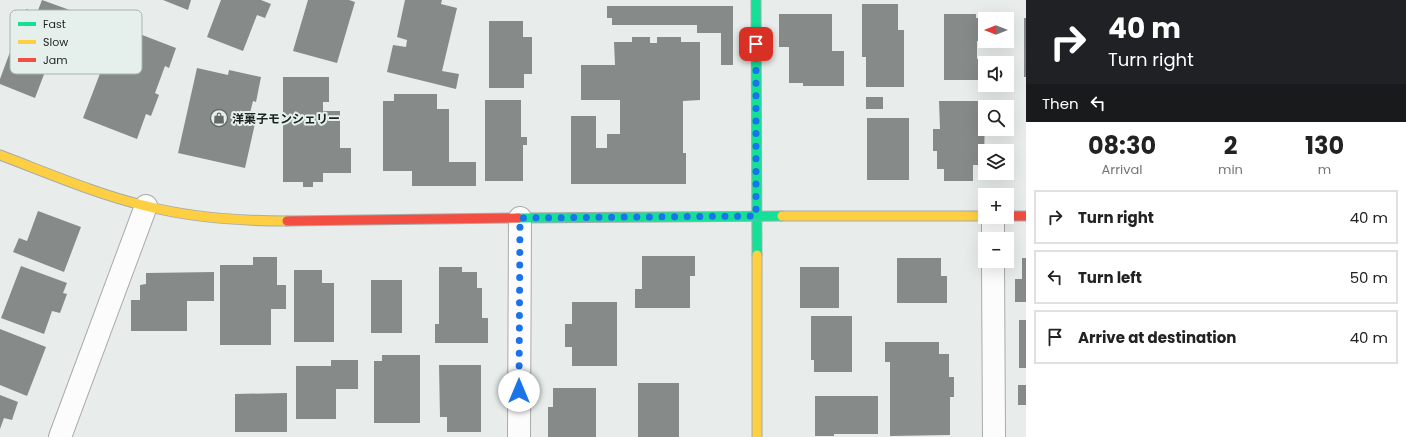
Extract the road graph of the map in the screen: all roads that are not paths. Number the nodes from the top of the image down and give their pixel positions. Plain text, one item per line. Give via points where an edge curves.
1 (756, 0) edge
2 (0, 155) edge
3 (146, 206) junction
4 (756, 216) junction
5 (978, 216) edge
6 (1014, 216) edge
7 (1026, 216) edge
8 (520, 218) junction
9 (993, 268) edge
10 (64, 436) edge
11 (519, 437) edge
12 (758, 437) edge
13 (994, 437) edge

1 - 4 street
2 - 3 street via 109,196
3 - 8 street via 186,214 262,221
3 - 10 street
4 - 5 street
4 - 8 street
4 - 12 street
6 - 7 street
8 - 11 street
9 - 13 street

